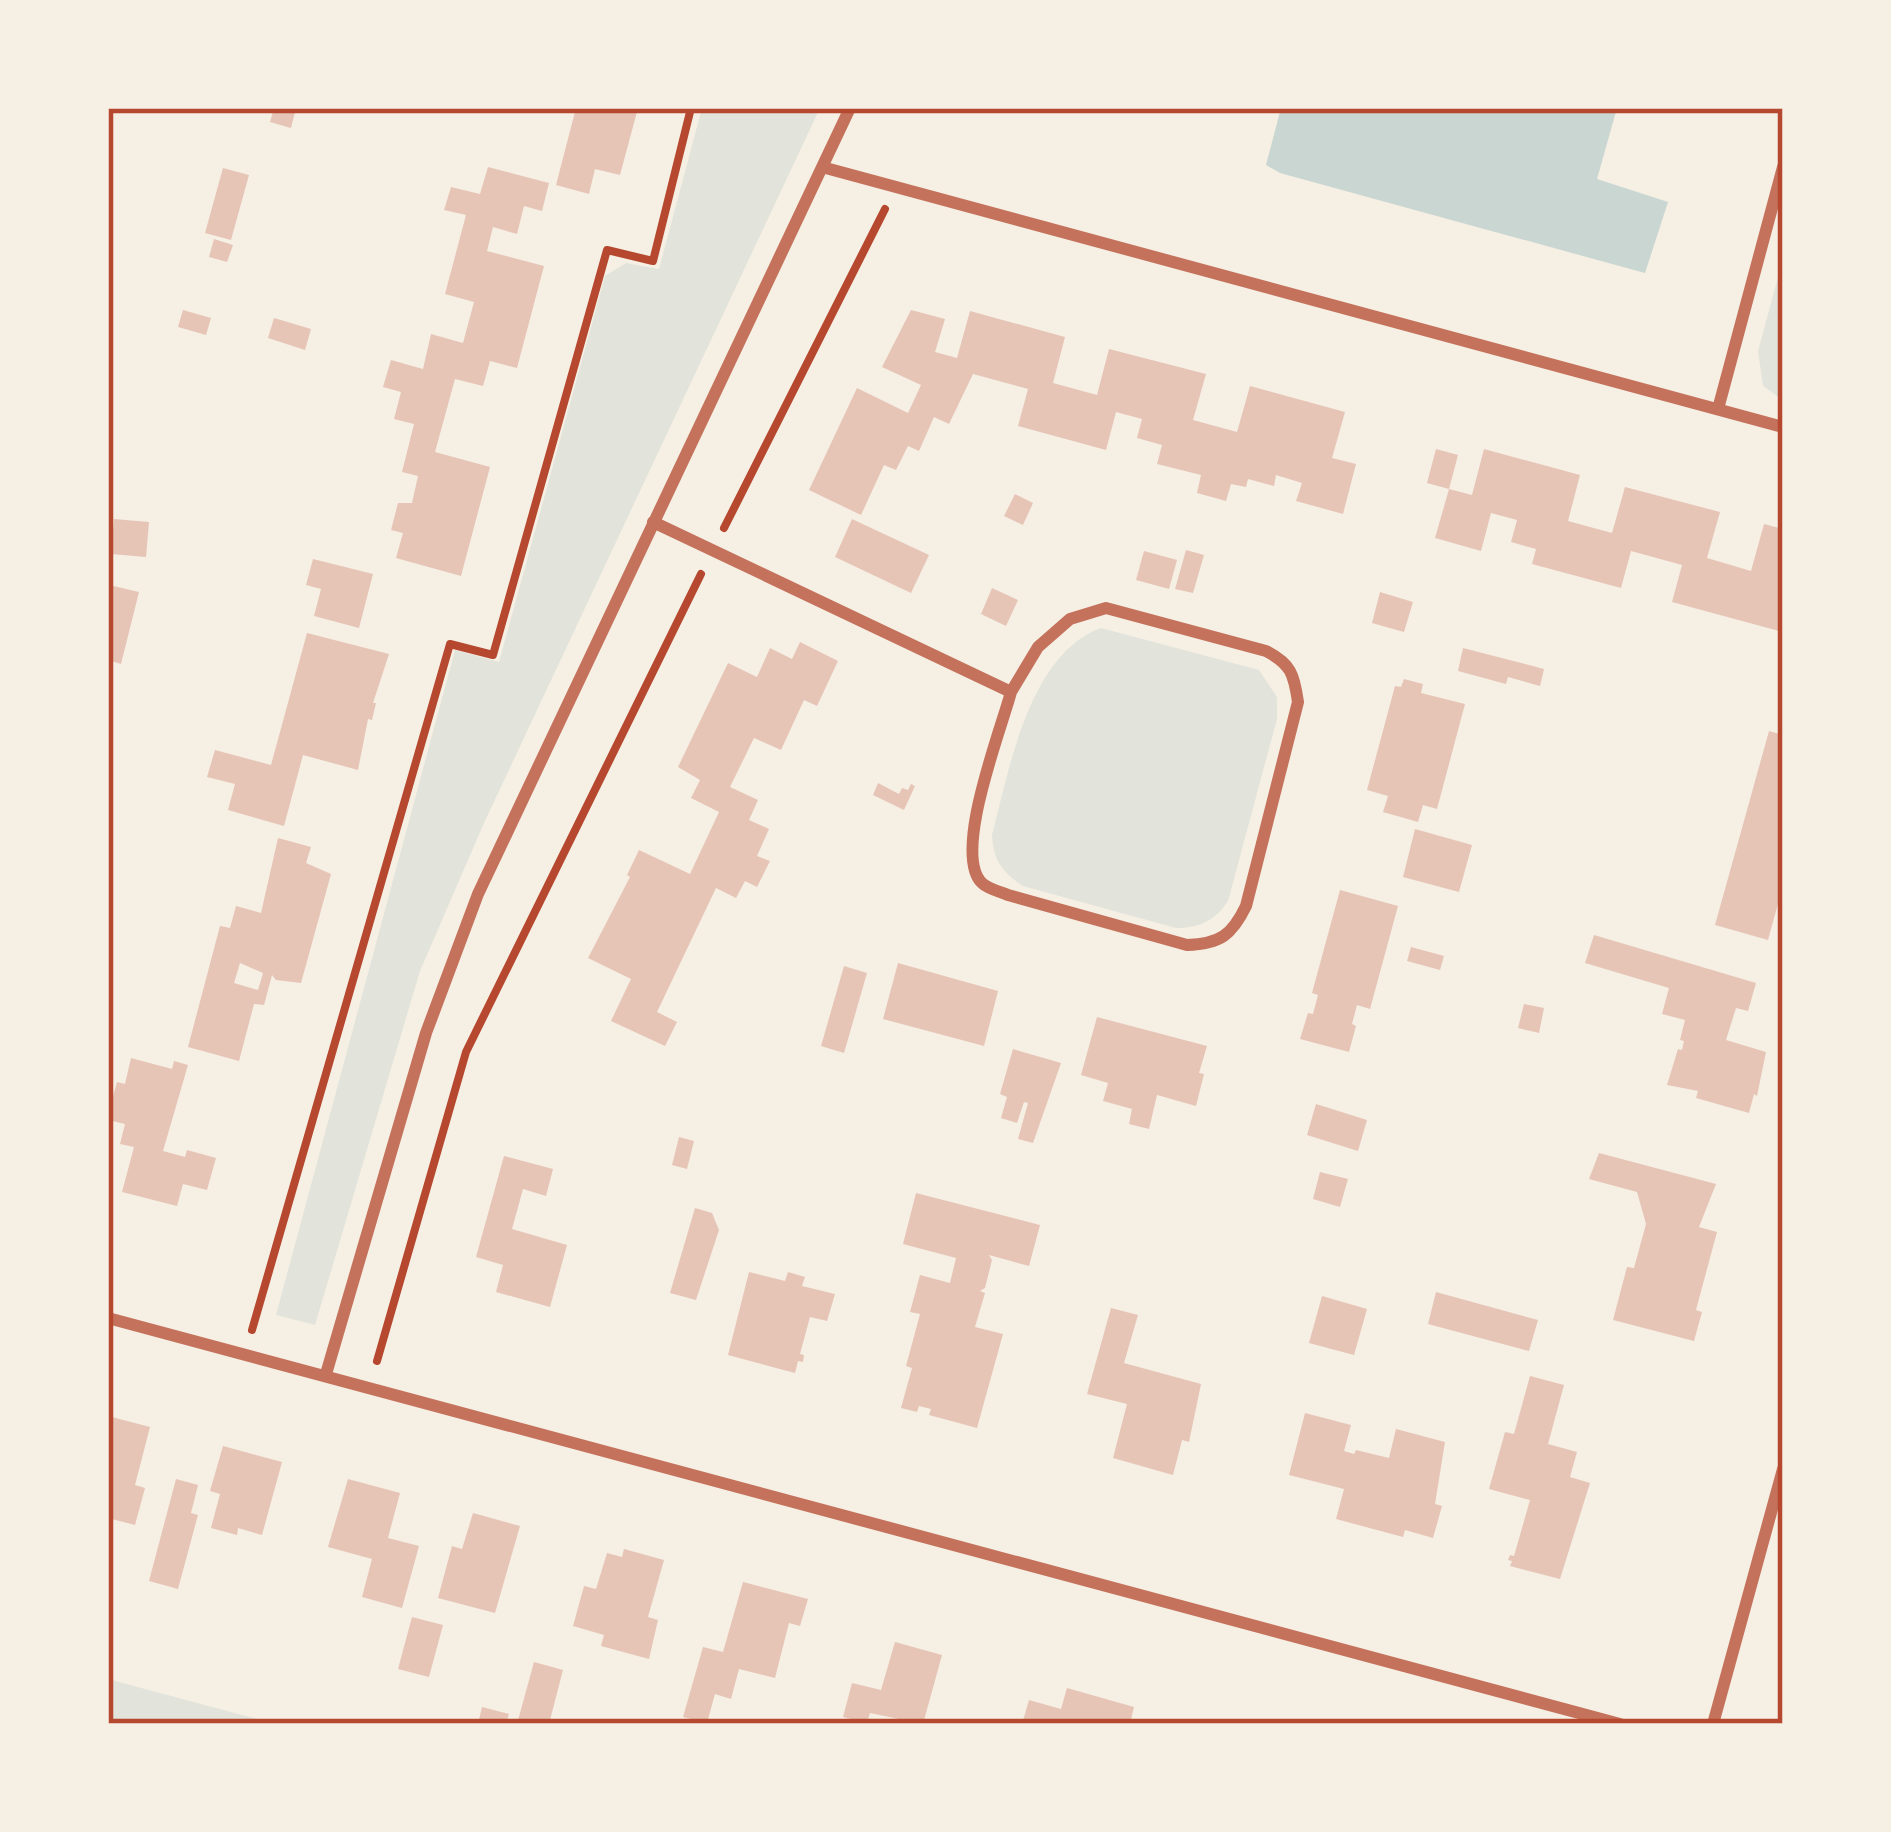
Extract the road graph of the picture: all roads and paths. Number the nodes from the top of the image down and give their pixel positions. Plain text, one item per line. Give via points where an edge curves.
1 (692, 108) edge
2 (850, 108) edge
3 (1783, 166) edge
4 (822, 167) junction
5 (896, 186) junction
6 (1718, 410) junction
7 (1783, 427) edge
8 (653, 521) junction
9 (713, 550) junction
10 (1011, 692) junction
11 (108, 1318) edge
12 (245, 1354) junction
13 (326, 1374) junction
14 (370, 1386) junction
15 (1783, 1468) edge
16 (1620, 1724) edge
17 (1713, 1724) edge

1 - 12 path via 653,261 607,250 493,655 450,644
2 - 4 street
3 - 6 street
4 - 5 street
4 - 8 street
5 - 6 street
5 - 9 path
6 - 7 street
8 - 9 street
8 - 13 street via 478,894 426,1034
9 - 10 street
9 - 14 path via 466,1052
10 - 10 street via 1039,647 1070,619 1106,608 1286,661 1298,701 1234,932 1187,945 982,884 972,863 974,825
11 - 12 street
12 - 13 street
13 - 14 street
14 - 16 street
15 - 17 street

